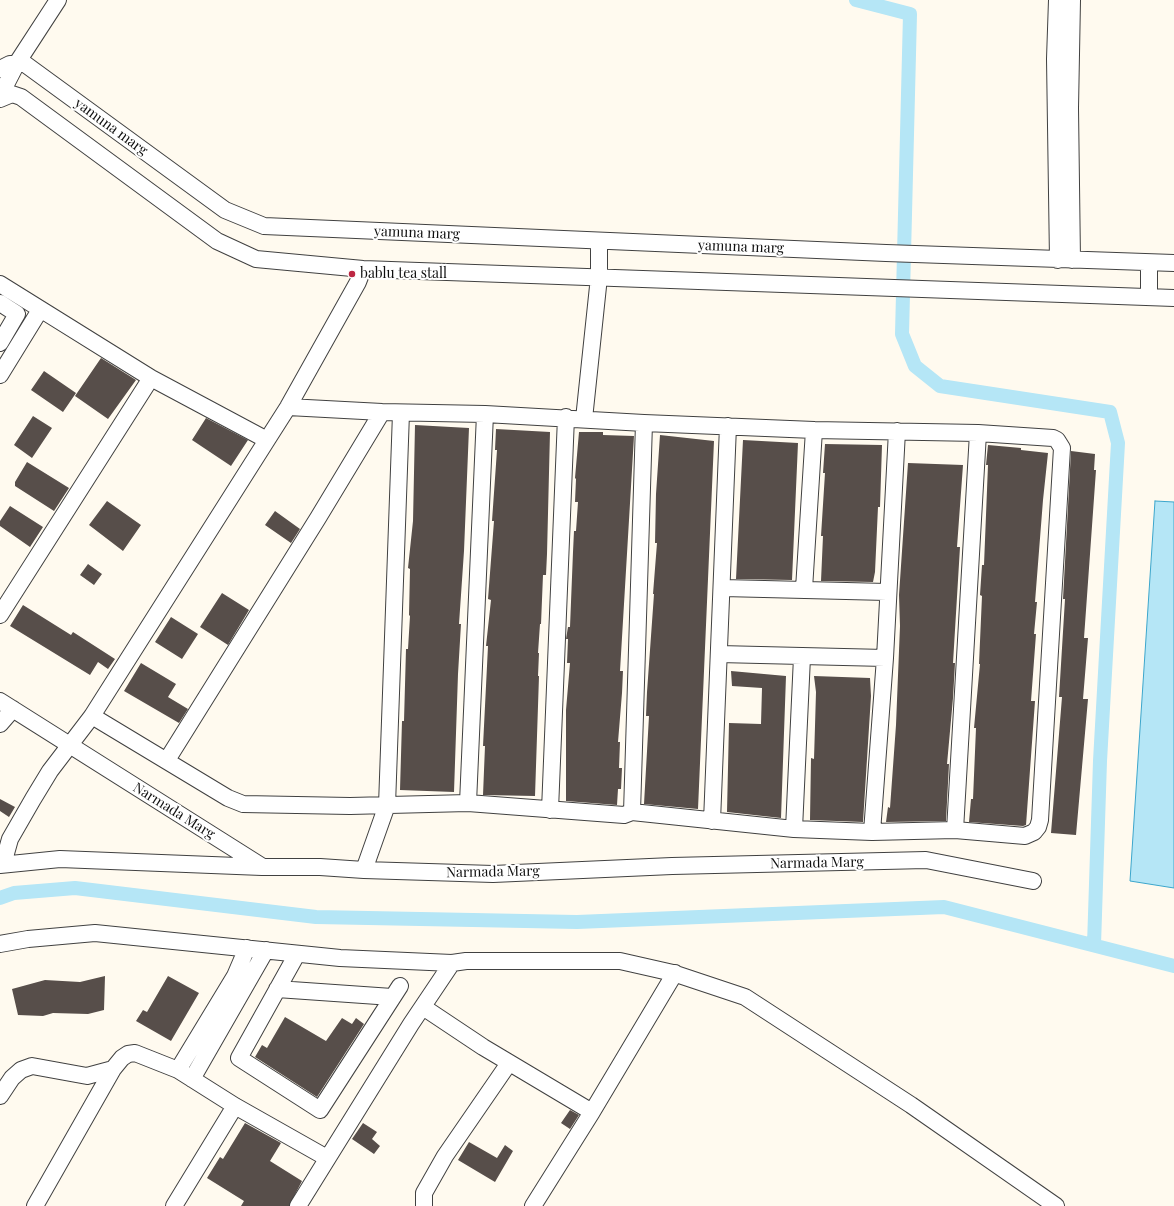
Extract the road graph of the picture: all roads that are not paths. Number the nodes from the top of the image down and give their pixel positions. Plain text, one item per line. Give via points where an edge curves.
1 (58, 0) edge
2 (1057, 0) edge
3 (1072, 0) edge
4 (17, 63) junction
5 (0, 69) edge
6 (0, 96) edge
7 (0, 99) edge
8 (599, 241) junction
9 (1065, 260) junction
10 (1149, 263) junction
11 (1174, 263) edge
12 (363, 269) junction
13 (599, 277) junction
14 (0, 284) edge
15 (1149, 297) junction
16 (1174, 298) edge
17 (0, 303) edge
18 (40, 310) junction
19 (0, 343) edge
20 (0, 375) edge
21 (151, 378) junction
22 (288, 407) junction
23 (382, 412) junction
24 (401, 413) junction
25 (485, 414) junction
26 (566, 417) junction
27 (584, 419) junction
28 (644, 423) junction
29 (728, 426) junction
30 (814, 430) junction
31 (897, 431) junction
32 (978, 434) junction
33 (267, 440) junction
34 (723, 588) junction
35 (804, 589) junction
36 (887, 592) junction
37 (0, 615) edge
38 (719, 654) junction
39 (802, 657) junction
40 (885, 658) junction
41 (6, 705) edge
42 (92, 716) junction
43 (0, 724) edge
44 (71, 745) junction
45 (167, 760) junction
46 (468, 803) junction
47 (387, 805) junction
48 (550, 810) junction
49 (632, 812) junction
50 (712, 821) junction
51 (794, 829) junction
52 (955, 830) junction
53 (872, 832) junction
54 (2, 865) edge
55 (263, 867) junction
56 (364, 870) junction
57 (1033, 881) dead end
58 (0, 944) edge
59 (247, 948) junction
60 (266, 950) junction
61 (297, 954) junction
62 (452, 963) junction
63 (675, 974) junction
64 (277, 989) junction
65 (423, 1007) junction
66 (509, 1062) junction
67 (113, 1069) junction
68 (178, 1070) junction
69 (192, 1079) junction
70 (0, 1096) edge
71 (235, 1106) junction
72 (592, 1112) junction
73 (327, 1158) junction
74 (35, 1206) edge
75 (174, 1206) edge
76 (298, 1206) edge
77 (424, 1206) edge
78 (533, 1206) edge
79 (1056, 1206) edge

1 - 4 street
2 - 9 street via 1055,60
3 - 9 street
4 - 5 street
4 - 6 street
4 - 8 street, yamuna marg via 25,64 225,210 264,226
7 - 12 street, yamuna marg via 12,94 21,97 217,241 256,259
8 - 9 street, yamuna marg
8 - 13 street
9 - 10 street, yamuna marg
10 - 11 street, yamuna marg
10 - 15 street
12 - 13 street, yamuna marg
12 - 22 street
13 - 15 street, yamuna marg
13 - 27 street
14 - 18 street
15 - 16 street, yamuna marg
17 - 19 street via 17,314
18 - 20 street
18 - 21 street
21 - 33 street
21 - 37 street
22 - 23 street
22 - 33 street
23 - 24 street
23 - 45 street
24 - 25 street
24 - 47 street
25 - 26 street
25 - 46 street
26 - 27 street
26 - 48 street
27 - 28 street
28 - 29 street
28 - 49 street
29 - 30 street
29 - 34 street
30 - 31 street
30 - 35 street
31 - 32 street
31 - 36 street
32 - 52 street
32 - 52 street via 1053,438 1060,442 1040,820 1034,832 1025,836
33 - 42 street
34 - 35 street
34 - 38 street
35 - 36 street
36 - 40 street
38 - 39 street
38 - 50 street
39 - 40 street
39 - 51 street
40 - 53 street
41 - 43 street
41 - 44 street, Narmada Marg
42 - 44 street
42 - 45 street
44 - 54 street via 32,799 10,839
44 - 55 street, Narmada Marg
45 - 47 street via 228,798 243,804
46 - 47 street
46 - 48 street
47 - 56 street
48 - 49 street via 624,815
49 - 50 street
50 - 51 street
51 - 53 street
52 - 53 street
54 - 55 street via 60,859
55 - 56 street, Narmada Marg
56 - 57 street, Narmada Marg via 493,874 672,866 926,860
58 - 59 street via 95,933
59 - 60 street
59 - 68 street via 236,976
60 - 61 street
60 - 69 street
61 - 62 street
61 - 64 street
62 - 63 street via 620,961
62 - 65 street
63 - 72 street
63 - 79 street via 745,997 911,1105
64 - 64 street via 239,1058 320,1110 396,991
65 - 66 street
65 - 73 street
66 - 72 street
66 - 77 street via 445,1156 424,1194
67 - 68 street via 122,1058 135,1053
67 - 70 street via 87,1076 32,1066 21,1070 12,1078
67 - 74 street
68 - 69 street
69 - 71 street
71 - 73 street
71 - 75 street
72 - 78 street
73 - 76 street

